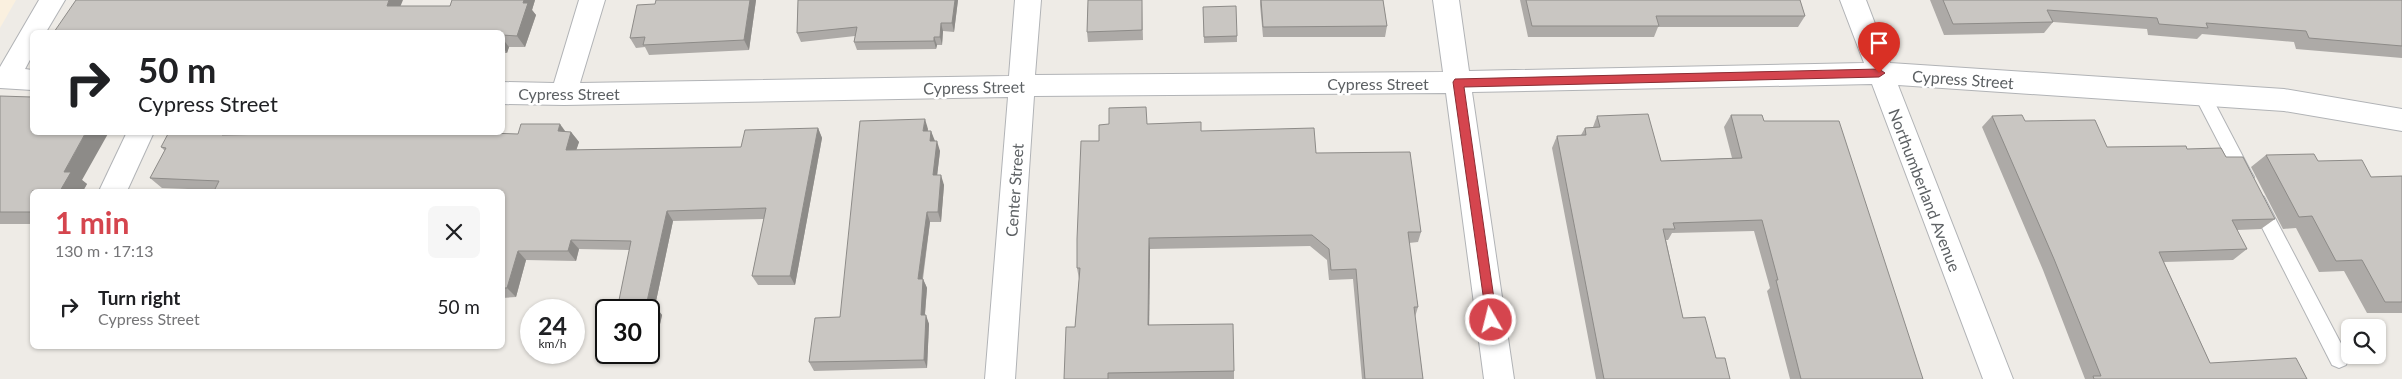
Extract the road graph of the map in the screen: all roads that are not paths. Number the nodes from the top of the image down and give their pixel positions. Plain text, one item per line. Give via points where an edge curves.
1 (52, 0) edge
2 (592, 0) edge
3 (1028, 0) edge
4 (1446, 0) edge
5 (1853, 0) edge
6 (35, 30) edge
7 (30, 38) edge
8 (1879, 73) junction
9 (3, 78) edge
10 (30, 80) edge
11 (1458, 82) junction
12 (1022, 86) junction
13 (505, 93) edge
14 (564, 94) junction
15 (2202, 95) junction
16 (2402, 120) edge
17 (140, 135) edge
18 (114, 189) edge
19 (2339, 359) dead end
20 (1000, 379) edge
21 (1499, 379) edge
22 (1998, 379) edge

1 - 6 street
2 - 14 street
3 - 12 street, Center Street
4 - 11 street
5 - 8 street, Northumberland Avenue
7 - 9 street
8 - 11 street, Cypress Street
8 - 15 street, Cypress Street
8 - 22 street, Northumberland Avenue
9 - 10 street
11 - 12 street, Cypress Street
11 - 21 street
12 - 14 street, Cypress Street
12 - 20 street, Center Street
13 - 14 street, Cypress Street
15 - 16 street, Cypress Street via 2284,100
15 - 19 lane
17 - 18 street

